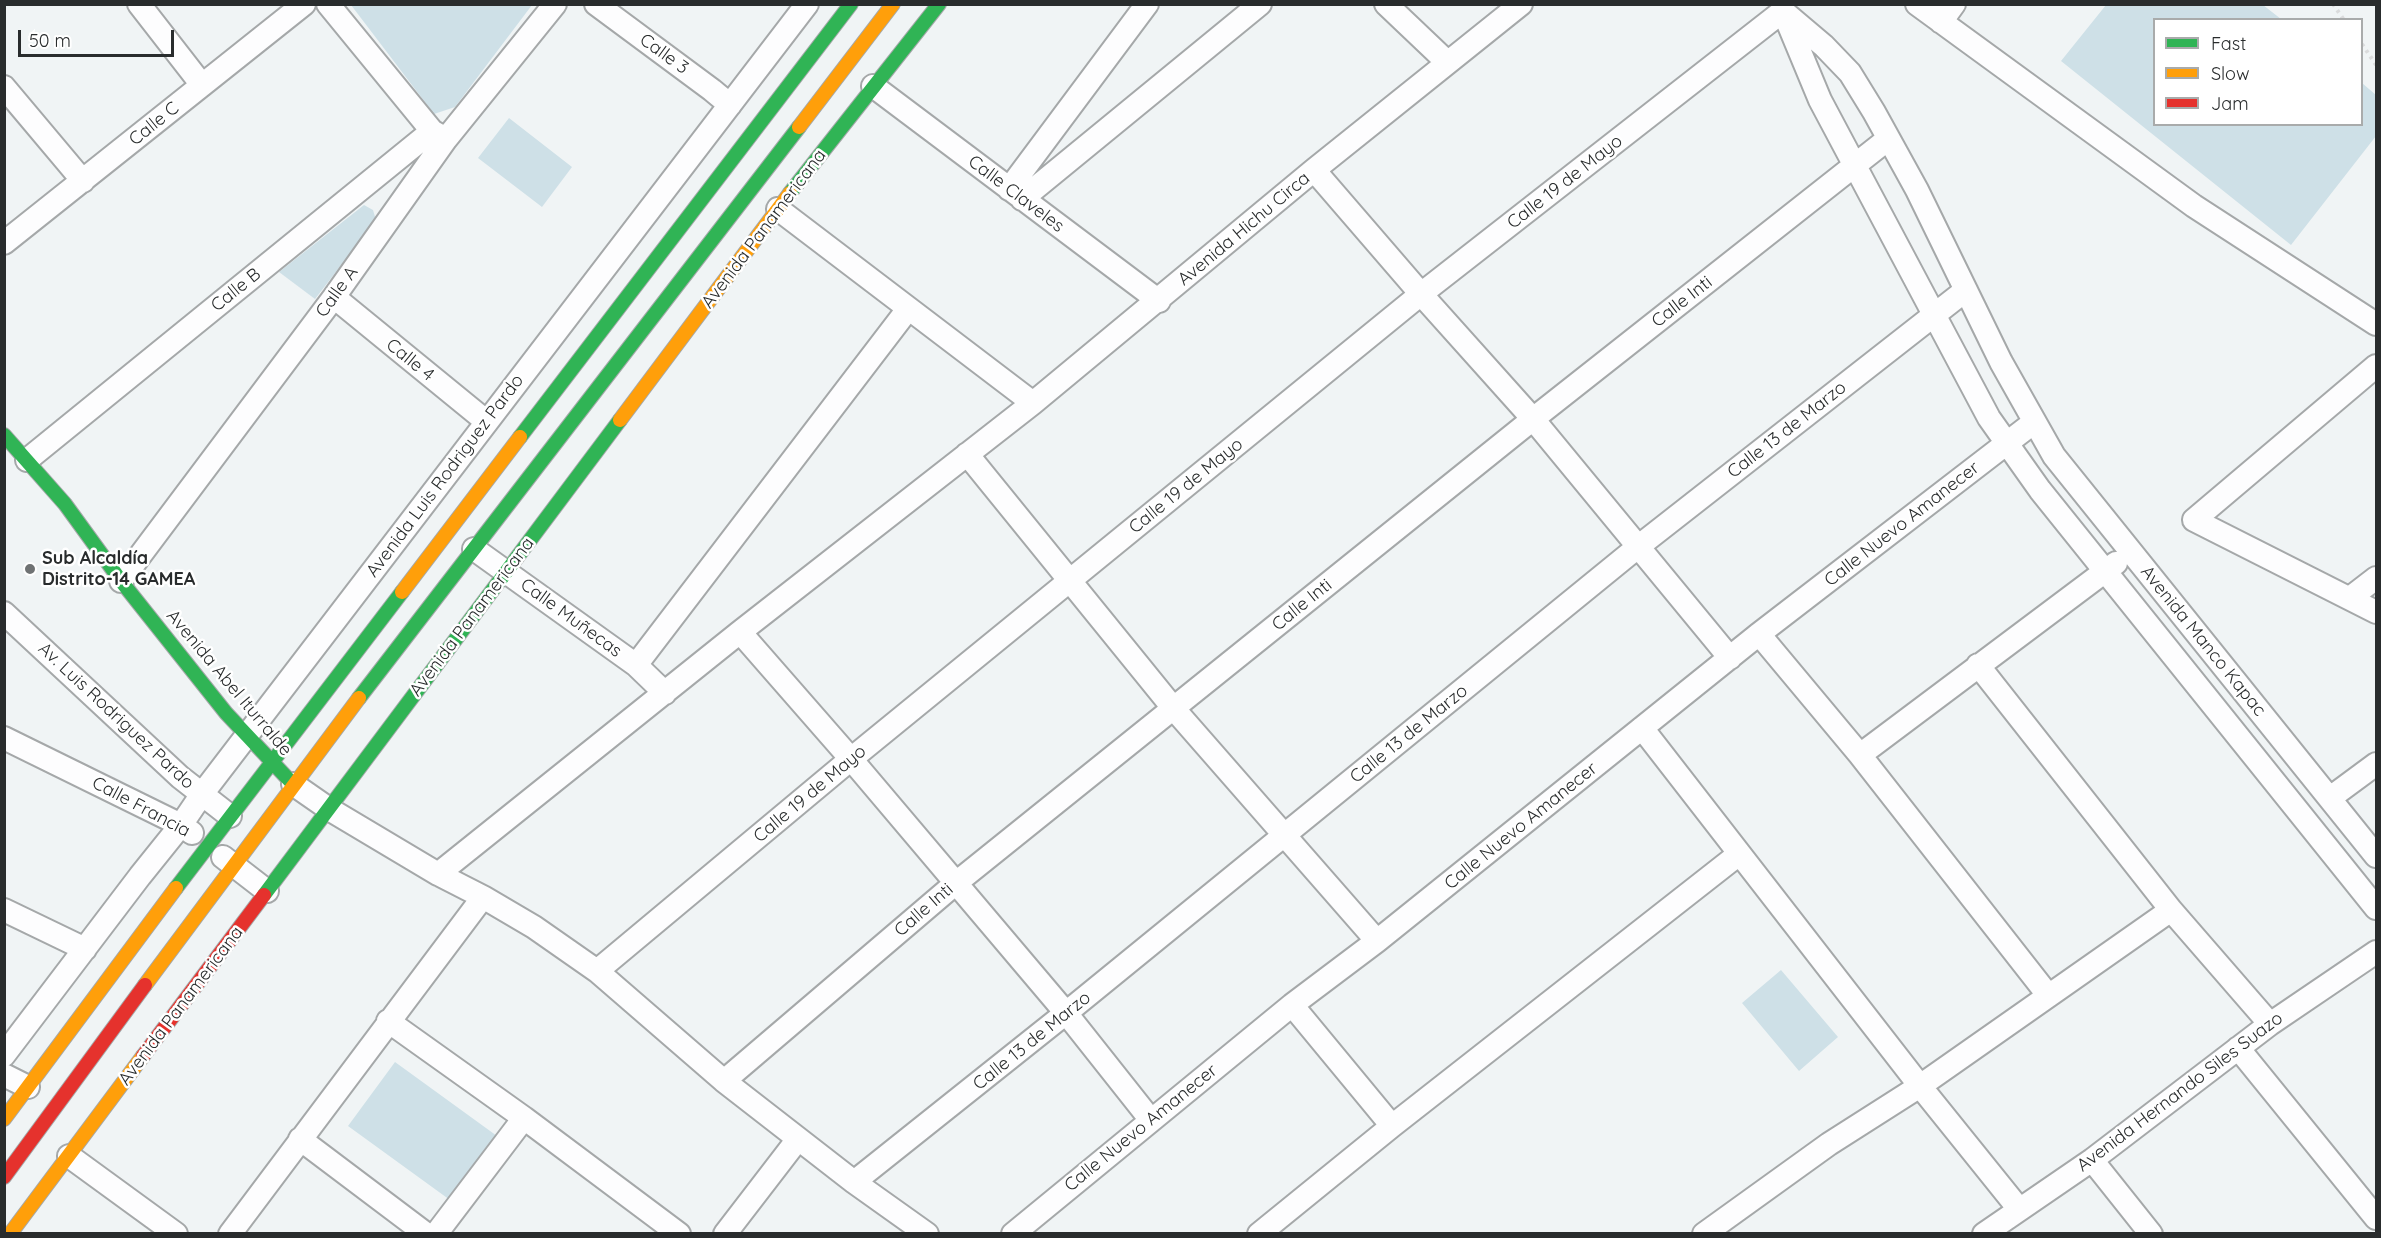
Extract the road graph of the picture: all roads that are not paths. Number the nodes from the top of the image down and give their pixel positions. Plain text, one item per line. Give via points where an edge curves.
1 (139, 4) edge
2 (304, 4) edge
3 (328, 4) edge
4 (555, 4) edge
5 (596, 4) edge
6 (807, 4) edge
7 (852, 4) edge
8 (893, 4) edge
9 (939, 4) edge
10 (1147, 4) edge
11 (1260, 4) edge
12 (1386, 4) edge
13 (1521, 4) edge
14 (1917, 4) edge
15 (1780, 8) edge
16 (1948, 13) edge
17 (1447, 62) junction
18 (202, 85) junction
19 (873, 86) junction
20 (4, 87) edge
21 (730, 105) junction
22 (439, 135) junction
23 (1888, 139) junction
24 (1855, 165) junction
25 (1314, 170) junction
26 (83, 181) junction
27 (1016, 194) junction
28 (778, 209) junction
29 (4, 243) edge
30 (1966, 290) junction
31 (1421, 294) junction
32 (333, 297) junction
33 (1159, 301) junction
34 (908, 309) junction
35 (1934, 314) junction
36 (2376, 324) edge
37 (2376, 366) edge
38 (1033, 403) junction
39 (1533, 419) junction
40 (487, 422) junction
41 (2033, 423) junction
42 (4, 435) edge
43 (2007, 444) junction
44 (967, 454) junction
45 (27, 460) junction
46 (1639, 546) junction
47 (474, 549) junction
48 (2131, 552) junction
49 (506, 571) junction
50 (2105, 572) junction
51 (2376, 578) edge
52 (121, 581) junction
53 (1070, 581) junction
54 (2350, 598) junction
55 (2376, 612) edge
56 (4, 613) edge
57 (740, 632) junction
58 (1759, 634) junction
59 (1730, 658) junction
60 (636, 665) junction
61 (1978, 665) junction
62 (665, 693) junction
63 (1174, 709) junction
64 (1642, 728) junction
65 (246, 735) junction
66 (4, 738) edge
67 (1860, 754) junction
68 (851, 759) junction
69 (272, 764) junction
70 (2376, 764) edge
71 (293, 784) junction
72 (202, 794) junction
73 (2330, 798) junction
74 (329, 809) junction
75 (230, 816) junction
76 (181, 825) junction
77 (1284, 836) junction
78 (209, 846) junction
79 (1739, 854) junction
80 (2376, 856) edge
81 (234, 865) junction
82 (438, 874) junction
83 (956, 883) junction
84 (267, 891) junction
85 (483, 897) junction
86 (2376, 908) edge
87 (4, 910) edge
88 (2171, 910) junction
89 (1377, 941) junction
90 (85, 949) junction
91 (2376, 952) edge
92 (597, 971) junction
93 (2048, 995) junction
94 (1292, 1005) junction
95 (1066, 1013) junction
96 (388, 1021) junction
97 (2270, 1024) junction
98 (2238, 1048) junction
99 (4, 1055) edge
100 (4, 1075) edge
101 (724, 1081) junction
102 (1920, 1086) junction
103 (28, 1087) junction
104 (524, 1118) junction
105 (4, 1119) edge
106 (1150, 1119) junction
107 (1392, 1126) junction
108 (798, 1139) junction
109 (300, 1140) junction
110 (69, 1156) junction
111 (2092, 1160) junction
112 (4, 1177) edge
113 (854, 1182) junction
114 (2019, 1209) junction
115 (2376, 1218) edge
116 (921, 1232) edge
117 (1264, 1232) edge
118 (10, 1233) edge
119 (176, 1233) edge
120 (230, 1233) edge
121 (426, 1233) edge
122 (436, 1233) edge
123 (679, 1233) edge
124 (725, 1233) edge
125 (1013, 1233) edge
126 (1704, 1233) edge
127 (1984, 1233) edge
128 (2151, 1233) edge

1 - 18 street
2 - 18 street, Calle C
3 - 22 street
4 - 22 street, Calle A
5 - 21 street, Calle 3
6 - 21 street, Avenida Luis Rodriguez Pardo
7 - 69 main road
8 - 47 main road, Avenida Panamericana
9 - 19 main road, Avenida Panamericana
10 - 27 street
11 - 27 street
12 - 17 street
13 - 17 street, Avenida Hichu Circa
14 - 16 street
15 - 23 street, Avenida Manco Kapac via 1850,73
15 - 24 street via 1820,100
15 - 31 street, Calle 19 de Mayo
16 - 36 street via 2194,206
17 - 25 street, Avenida Hichu Circa
18 - 26 street, Calle C
19 - 27 street, Calle Claveles
19 - 28 main road, Avenida Panamericana
20 - 26 street
21 - 40 street, Avenida Luis Rodriguez Pardo
22 - 32 street, Calle A
22 - 45 street, Calle B
23 - 24 street, Calle Inti
23 - 30 street, Avenida Manco Kapac
24 - 35 street
24 - 39 street, Calle Inti
25 - 31 street
25 - 33 street, Avenida Hichu Circa
26 - 29 street, Calle C
27 - 33 street, Calle Claveles
28 - 34 street
28 - 49 main road, Avenida Panamericana
30 - 35 street, Calle 13 de Marzo
30 - 41 street, Avenida Manco Kapac
31 - 39 street
31 - 53 street, Calle 19 de Mayo
32 - 40 street, Calle 4
32 - 52 street, Calle A
33 - 38 street, Avenida Hichu Circa
34 - 38 street
34 - 60 street
35 - 43 street
35 - 46 street, Calle 13 de Marzo
37 - 54 street via 2194,520
38 - 44 street, Avenida Hichu Circa
39 - 46 street
39 - 63 street, Calle Inti
40 - 65 street, Avenida Luis Rodriguez Pardo
41 - 43 street, Calle Nuevo Amanecer
41 - 48 street, Avenida Manco Kapac via 2054,456
42 - 45 main road, Avenida Abel Iturralde
43 - 50 street
43 - 58 street, Calle Nuevo Amanecer
44 - 53 street
44 - 57 street, Avenida Hichu Circa
45 - 52 main road, Avenida Abel Iturralde via 65,504
46 - 59 street
46 - 77 street, Calle 13 de Marzo
47 - 49 street, Calle Muñecas
47 - 71 main road, Avenida Panamericana
48 - 50 street
48 - 73 street, Avenida Manco Kapac
49 - 60 street, Calle Muñecas
49 - 74 main road, Avenida Panamericana
50 - 61 street
50 - 86 street
51 - 54 street
52 - 65 main road, Avenida Abel Iturralde
53 - 63 street
53 - 68 street, Calle 19 de Mayo
54 - 55 street
56 - 72 street, Av. Luis Rodriguez Pardo
57 - 62 street, Avenida Hichu Circa
57 - 68 street
58 - 59 street, Calle Nuevo Amanecer
58 - 67 street
59 - 64 street, Calle Nuevo Amanecer
60 - 62 street, Calle Muñecas
61 - 67 street
61 - 88 street
62 - 82 street, Avenida Hichu Circa
63 - 77 street
63 - 83 street, Calle Inti
64 - 79 street
64 - 89 street, Calle Nuevo Amanecer
65 - 69 main road, Avenida Abel Iturralde
65 - 72 street, Avenida Luis Rodriguez Pardo
66 - 76 street, Calle Francia
67 - 93 street
68 - 83 street
68 - 92 street, Calle 19 de Mayo
69 - 71 main road, Avenida Abel Iturralde
69 - 75 main road
70 - 73 street
71 - 74 street
71 - 81 main road, Avenida Panamericana
72 - 75 street, Av. Luis Rodriguez Pardo
72 - 76 street, Avenida Luis Rodriguez Pardo
73 - 80 street, Avenida Manco Kapac
74 - 82 street
74 - 84 main road, Avenida Panamericana
75 - 78 main road
76 - 78 street, Calle Francia
76 - 90 street, Avenida Luis Rodriguez Pardo
77 - 89 street
77 - 95 street, Calle 13 de Marzo
78 - 81 street, Calle Francia
78 - 103 main road
79 - 102 street
79 - 107 street
81 - 84 street, Calle Francia
81 - 112 main road, Avenida Panamericana
82 - 85 street
83 - 95 street
83 - 101 street, Calle Inti
84 - 110 main road, Avenida Panamericana
85 - 92 street
85 - 96 street
87 - 90 street
88 - 93 street
88 - 97 street
89 - 94 street, Calle Nuevo Amanecer
90 - 99 street
91 - 97 street, Avenida Hernando Siles Suazo
92 - 101 street
93 - 102 street
94 - 106 street, Calle Nuevo Amanecer
94 - 107 street
95 - 106 street
95 - 113 street, Calle 13 de Marzo
96 - 104 street
96 - 109 street
97 - 98 street, Avenida Hernando Siles Suazo
98 - 111 street, Avenida Hernando Siles Suazo
98 - 115 street
100 - 103 street
101 - 108 street
102 - 114 street
102 - 126 street via 1829,1144
103 - 105 main road
104 - 122 street
104 - 123 street
106 - 125 street, Calle Nuevo Amanecer
107 - 117 street
108 - 113 street
108 - 124 street
109 - 120 street
109 - 121 street
110 - 118 main road, Avenida Panamericana
110 - 119 street
111 - 114 street, Avenida Hernando Siles Suazo
111 - 128 street
113 - 116 street
114 - 127 street, Avenida Hernando Siles Suazo

